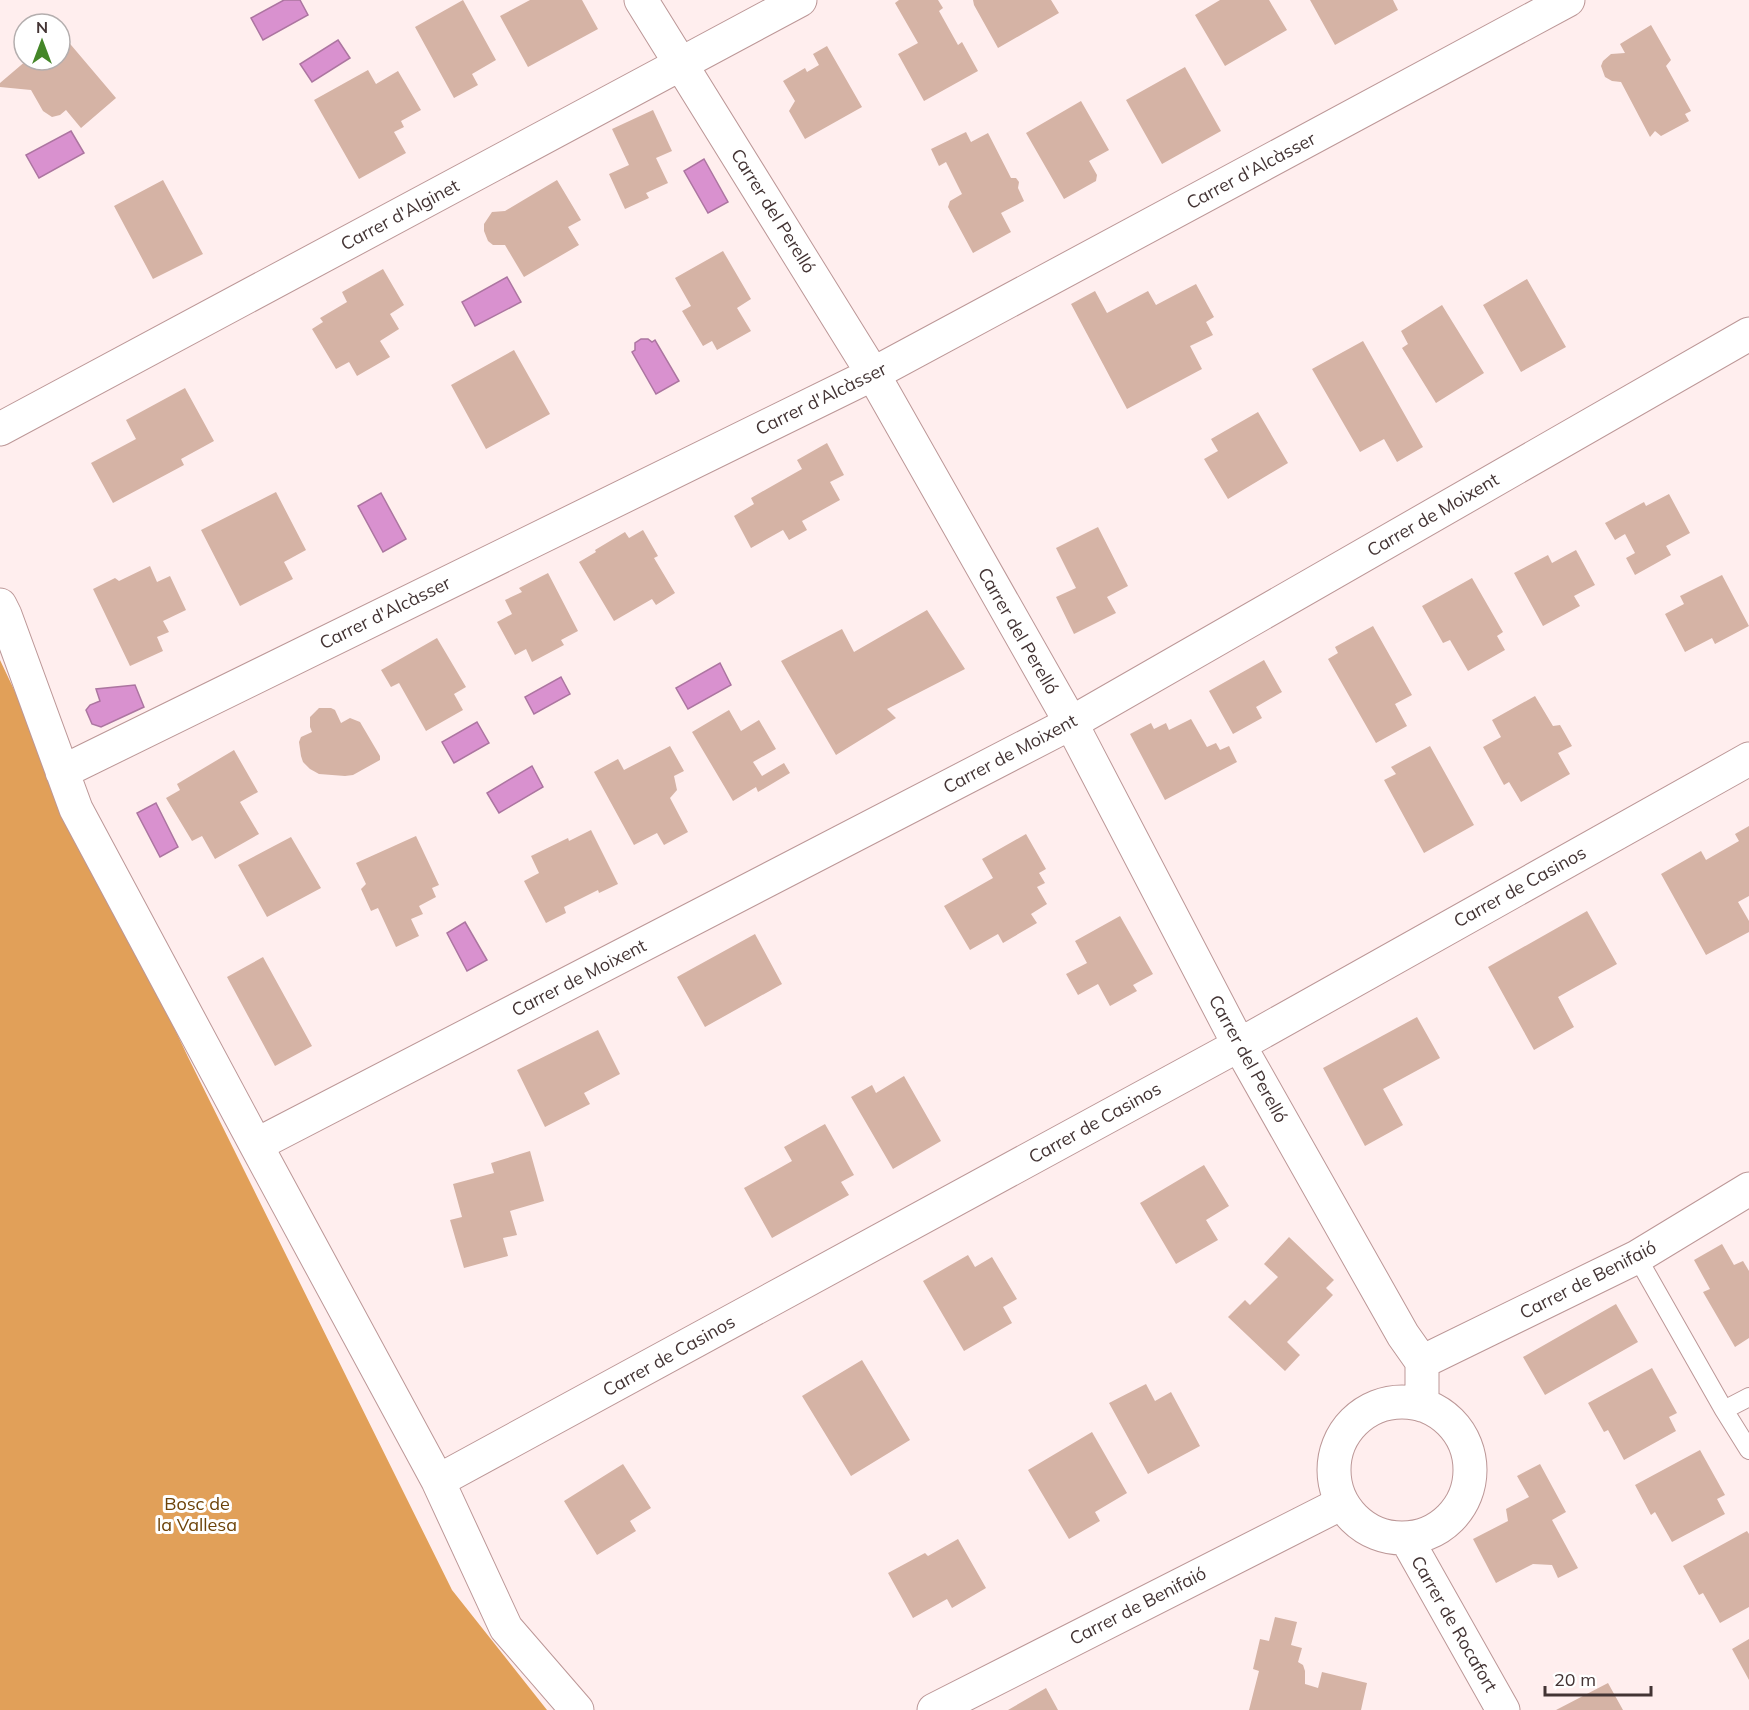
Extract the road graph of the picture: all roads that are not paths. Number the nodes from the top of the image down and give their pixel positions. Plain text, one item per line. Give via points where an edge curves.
1 (641, 0) edge
2 (800, 0) edge
3 (1568, 0) edge
4 (681, 64) junction
5 (1749, 334) edge
6 (873, 374) junction
7 (0, 429) edge
8 (0, 605) edge
9 (1071, 723) junction
10 (1749, 759) edge
11 (62, 772) junction
12 (1239, 1045) junction
13 (256, 1145) junction
14 (1749, 1189) edge
15 (1637, 1257) junction
16 (1422, 1362) junction
17 (1749, 1397) edge
18 (1422, 1405) junction
19 (1724, 1410) junction
20 (1749, 1450) edge
21 (438, 1481) junction
22 (1342, 1503) junction
23 (1406, 1538) junction
24 (577, 1710) edge
25 (934, 1710) edge
26 (1503, 1710) edge

1 - 4 street, Carrer del Perelló
2 - 4 street, Carrer d'Alginet
3 - 6 street, Carrer d'Alcàsser
4 - 6 street, Carrer del Perelló
4 - 7 street, Carrer d'Alginet
5 - 9 street, Carrer de Moixent
6 - 9 street, Carrer del Perelló
6 - 11 street, Carrer d'Alcàsser
8 - 11 street
9 - 12 street, Carrer del Perelló
9 - 13 street, Carrer de Moixent
10 - 12 street, Carrer de Casinos
11 - 13 street via 76,808
12 - 16 street, Carrer del Perelló
12 - 21 street, Carrer de Casinos
13 - 21 street
14 - 15 street, Carrer de Benifaió
15 - 16 street, Carrer de Benifaió
15 - 19 lane
16 - 18 street
17 - 19 lane
18 - 22 street via 1399,1402 1376,1407 1357,1419 1342,1437 1335,1458 1335,1481
18 - 23 street via 1443,1416 1460,1433 1469,1455 1470,1478 1463,1501 1449,1520 1429,1533
19 - 20 lane
21 - 24 street via 506,1628
22 - 23 street via 1369,1530
22 - 25 street, Carrer de Benifaió
23 - 26 street, Carrer de Rocafort

